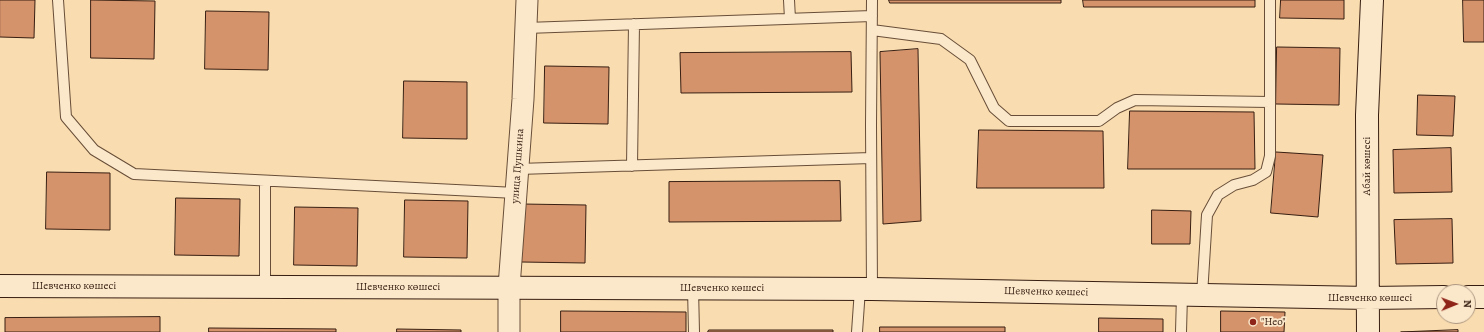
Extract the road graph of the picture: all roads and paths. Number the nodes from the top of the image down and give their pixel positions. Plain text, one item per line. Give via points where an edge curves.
1 (58, 0) edge
2 (527, 0) edge
3 (790, 0) edge
4 (872, 0) edge
5 (1270, 0) edge
6 (1372, 0) edge
7 (872, 16) junction
8 (790, 19) junction
9 (634, 24) junction
10 (526, 28) junction
11 (872, 30) junction
12 (1270, 102) junction
13 (871, 158) junction
14 (632, 166) junction
15 (518, 169) junction
16 (264, 181) junction
17 (516, 193) junction
18 (0, 286) edge
19 (265, 287) junction
20 (509, 287) junction
21 (693, 288) junction
22 (866, 289) junction
23 (1192, 295) junction
24 (1436, 297) edge
25 (1368, 298) junction
26 (509, 332) edge
27 (694, 332) edge
28 (857, 332) edge
29 (1181, 332) edge
30 (1368, 332) edge

1 - 16 lane via 66,117 94,150 134,174
2 - 10 street, улица Пушкина
3 - 8 lane
4 - 7 lane
5 - 12 lane
6 - 25 street, Абай көшесі via 1367,115
7 - 8 lane
7 - 11 lane
8 - 9 lane
9 - 10 lane
9 - 14 lane
10 - 15 street, улица Пушкина
11 - 12 lane via 941,38 970,60 994,108 1009,121 1099,121 1117,108 1135,100
11 - 13 lane
12 - 23 lane via 1270,156 1266,172 1253,180 1234,185 1218,195 1207,215
13 - 14 lane
13 - 22 lane
14 - 15 lane
15 - 17 street, улица Пушкина
16 - 17 lane
16 - 19 lane
17 - 20 street, улица Пушкина
18 - 19 street, Шевченко көшесі
19 - 20 street, Шевченко көшесі
20 - 21 street, Шевченко көшесі
20 - 26 street, улица Пушкина
21 - 22 street, Шевченко көшесі
21 - 27 lane
22 - 23 street, Шевченко көшесі
22 - 28 lane
23 - 25 street, Шевченко көшесі
23 - 29 lane
24 - 25 street, Шевченко көшесі
25 - 30 street, Абай көшесі

